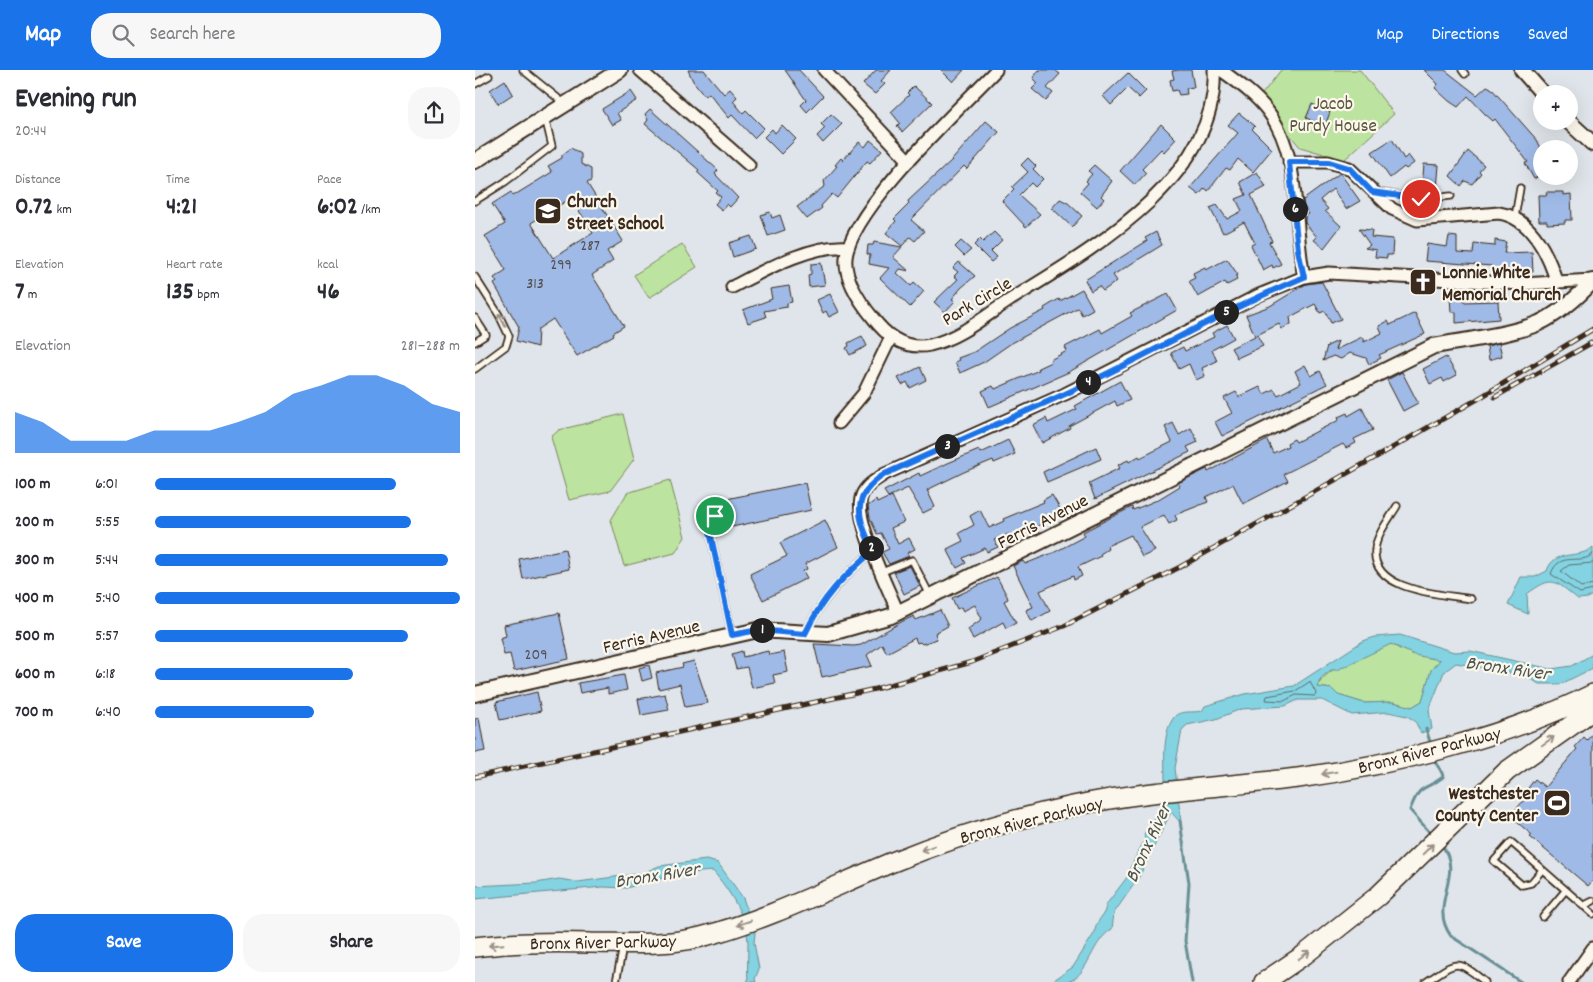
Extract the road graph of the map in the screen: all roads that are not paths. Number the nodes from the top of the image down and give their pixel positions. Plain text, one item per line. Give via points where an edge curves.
1 (523, 70) edge
2 (620, 70) edge
3 (640, 70) edge
4 (824, 70) edge
5 (996, 70) edge
6 (1214, 70) edge
7 (1221, 70) edge
8 (1522, 70) edge
9 (489, 76) dead end
10 (475, 84) edge
11 (1535, 85) edge
12 (565, 104) junction
13 (545, 117) junction
14 (1578, 130) edge
15 (1593, 144) edge
16 (909, 160) junction
17 (475, 161) edge
18 (1289, 162) junction
19 (749, 166) dead end
20 (1520, 188) dead end
21 (1372, 192) junction
22 (1451, 196) dead end
23 (475, 201) edge
24 (1515, 217) junction
25 (848, 247) junction
26 (1304, 277) junction
27 (476, 280) edge
28 (1593, 280) edge
29 (1557, 283) junction
30 (732, 287) dead end
31 (475, 318) edge
32 (891, 337) junction
33 (475, 342) edge
34 (475, 369) edge
35 (839, 423) dead end
36 (1397, 506) dead end
37 (725, 514) dead end
38 (873, 551) junction
39 (882, 572) junction
40 (931, 597) junction
41 (1471, 599) dead end
42 (898, 612) junction
43 (805, 634) junction
44 (732, 635) junction
45 (475, 694) edge
46 (1593, 694) edge
47 (1593, 710) edge
48 (1542, 870) junction
49 (1565, 891) junction
50 (1593, 901) edge
51 (1583, 906) junction
52 (1593, 914) edge
53 (1543, 917) dead end
54 (623, 943) junction
55 (475, 947) edge
56 (1593, 948) edge
57 (616, 982) edge
58 (1264, 982) edge
59 (1426, 982) edge
60 (1485, 982) edge
61 (1569, 982) edge

1 - 12 lane
2 - 12 street
3 - 19 street
4 - 16 street
5 - 16 street, Park Circle
6 - 32 street, Park Circle via 1215,90 1201,135 1175,175 1153,201 1128,222 956,336 916,346 897,342
7 - 18 street via 1267,111 1282,135
8 - 11 street
9 - 10 lane
12 - 13 street
13 - 17 street
13 - 23 lane via 553,146
14 - 15 street
16 - 25 street, Park Circle via 855,228
18 - 21 street via 1329,162 1349,168
18 - 26 street
20 - 24 lane
21 - 22 lane via 1421,199
21 - 24 street via 1392,209 1417,220 1499,212
24 - 29 street via 1543,249
25 - 30 street via 835,246 815,251
25 - 32 street, Park Circle via 847,272 858,299
26 - 29 street via 1329,273
26 - 38 street via 1259,295 1065,394 885,474 868,487 859,508
34 -> 27 lane via 506,346 509,336
28 - 29 street
28 - 40 street, Ferris Avenue via 1571,302 1540,322 1434,346
31 - 33 lane via 486,335
32 - 35 street via 864,393
36 - 41 lane via 1375,550 1383,574 1402,586
37 - 44 lane via 715,516 709,527
38 - 39 street
38 - 43 lane via 843,577 817,608
39 - 40 lane via 912,560
39 - 42 street
40 - 42 street, Ferris Avenue
42 - 43 street, Ferris Avenue via 838,633
43 - 44 street, Ferris Avenue via 758,630
44 - 45 street, Ferris Avenue
46 -> 54 highway, Bronx River Parkway via 1518,726 1391,761 1317,775 1145,794 1073,806 963,836 718,932 672,942
58 -> 47 highway, Bronx River Parkway via 1312,949 1378,896 1507,771
48 - 48 lane via 1531,884 1522,885 1494,861 1511,842
48 - 49 lane
49 - 51 lane
49 - 53 lane
50 - 51 lane
51 - 52 lane
54 -> 55 highway, Bronx River Parkway
54 - 57 lane
56 - 61 street
59 - 60 lane via 1458,964

